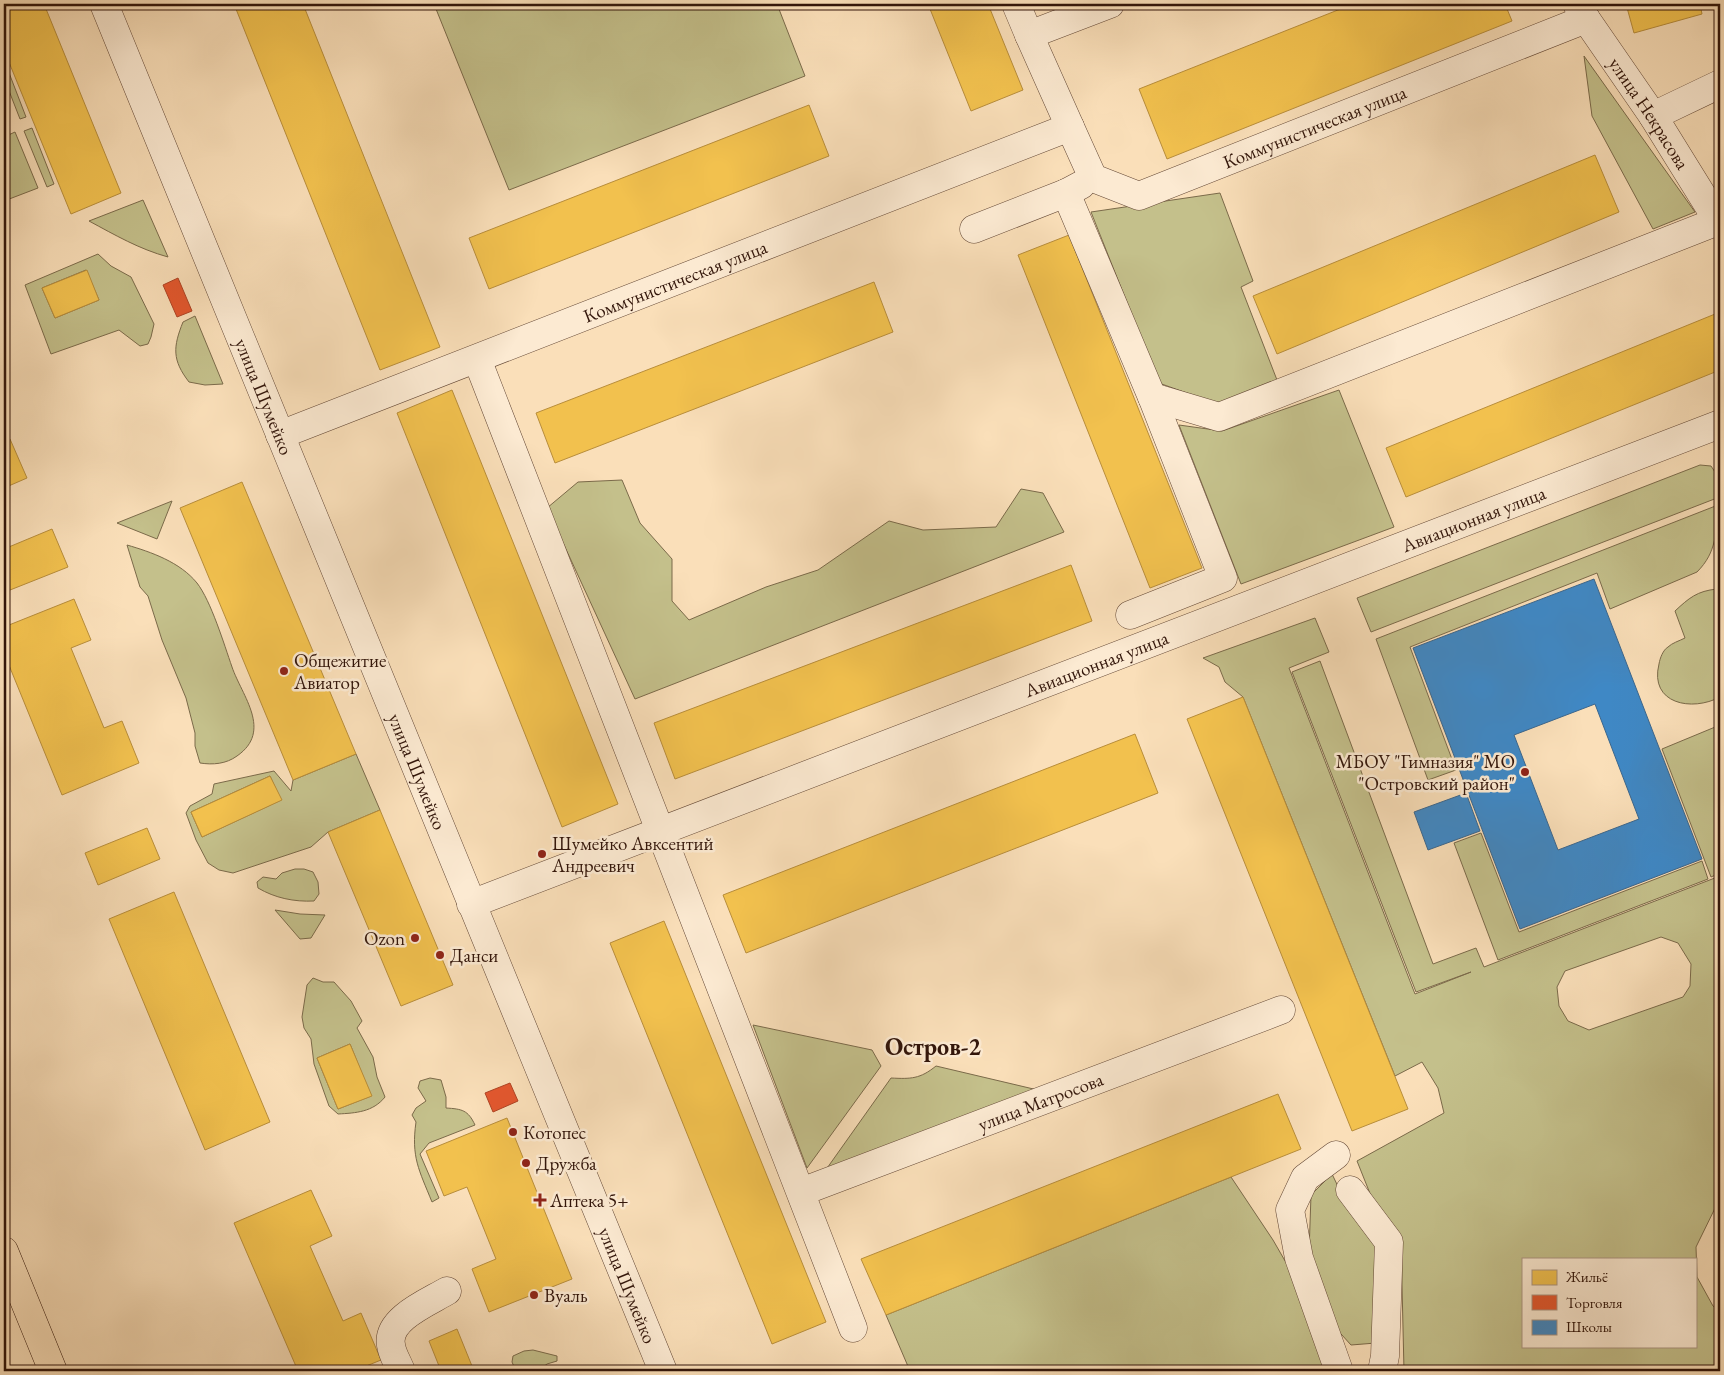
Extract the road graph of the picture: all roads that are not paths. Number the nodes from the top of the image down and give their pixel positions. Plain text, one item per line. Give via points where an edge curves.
1 (104, 4) edge
2 (1016, 4) edge
3 (1110, 4) edge
4 (1582, 12) edge
5 (1029, 35) junction
6 (1720, 84) edge
7 (1653, 116) junction
8 (1070, 128) junction
9 (1093, 178) junction
10 (1066, 193) junction
11 (1719, 223) edge
12 (974, 229) dead end
13 (477, 359) junction
14 (1152, 396) junction
15 (1720, 424) edge
16 (280, 435) junction
17 (1130, 615) dead end
18 (661, 831) junction
19 (472, 904) junction
20 (1281, 1010) dead end
21 (1336, 1155) dead end
22 (1350, 1190) dead end
23 (801, 1192) junction
24 (4, 1251) edge
25 (447, 1291) dead end
26 (853, 1328) dead end
27 (53, 1371) edge
28 (401, 1371) edge
29 (663, 1371) edge
30 (1339, 1371) edge
31 (1382, 1371) edge

1 - 16 street, улица Шумейко
2 - 5 street
3 - 5 street
4 - 7 street, улица Некрасова
4 - 9 street, Коммунистическая улица via 1138,196
5 - 8 street
6 - 7 street
7 - 11 street, улица Некрасова
8 - 9 street
8 - 13 street, Коммунистическая улица
9 - 10 street
10 - 12 street
10 - 14 street
11 - 14 street via 1219,417
13 - 16 street, Коммунистическая улица
13 - 18 street
14 - 17 street via 1223,578
15 - 18 street, Авиационная улица
16 - 19 street, улица Шумейко
18 - 19 street, Авиационная улица
18 - 23 street
19 - 29 street, улица Шумейко
20 - 23 street, улица Матросова
21 - 30 street via 1305,1178 1290,1210 1298,1258
22 - 31 street via 1390,1242
23 - 26 street
24 - 27 main road
25 - 28 street via 418,1307 395,1326 390,1344

